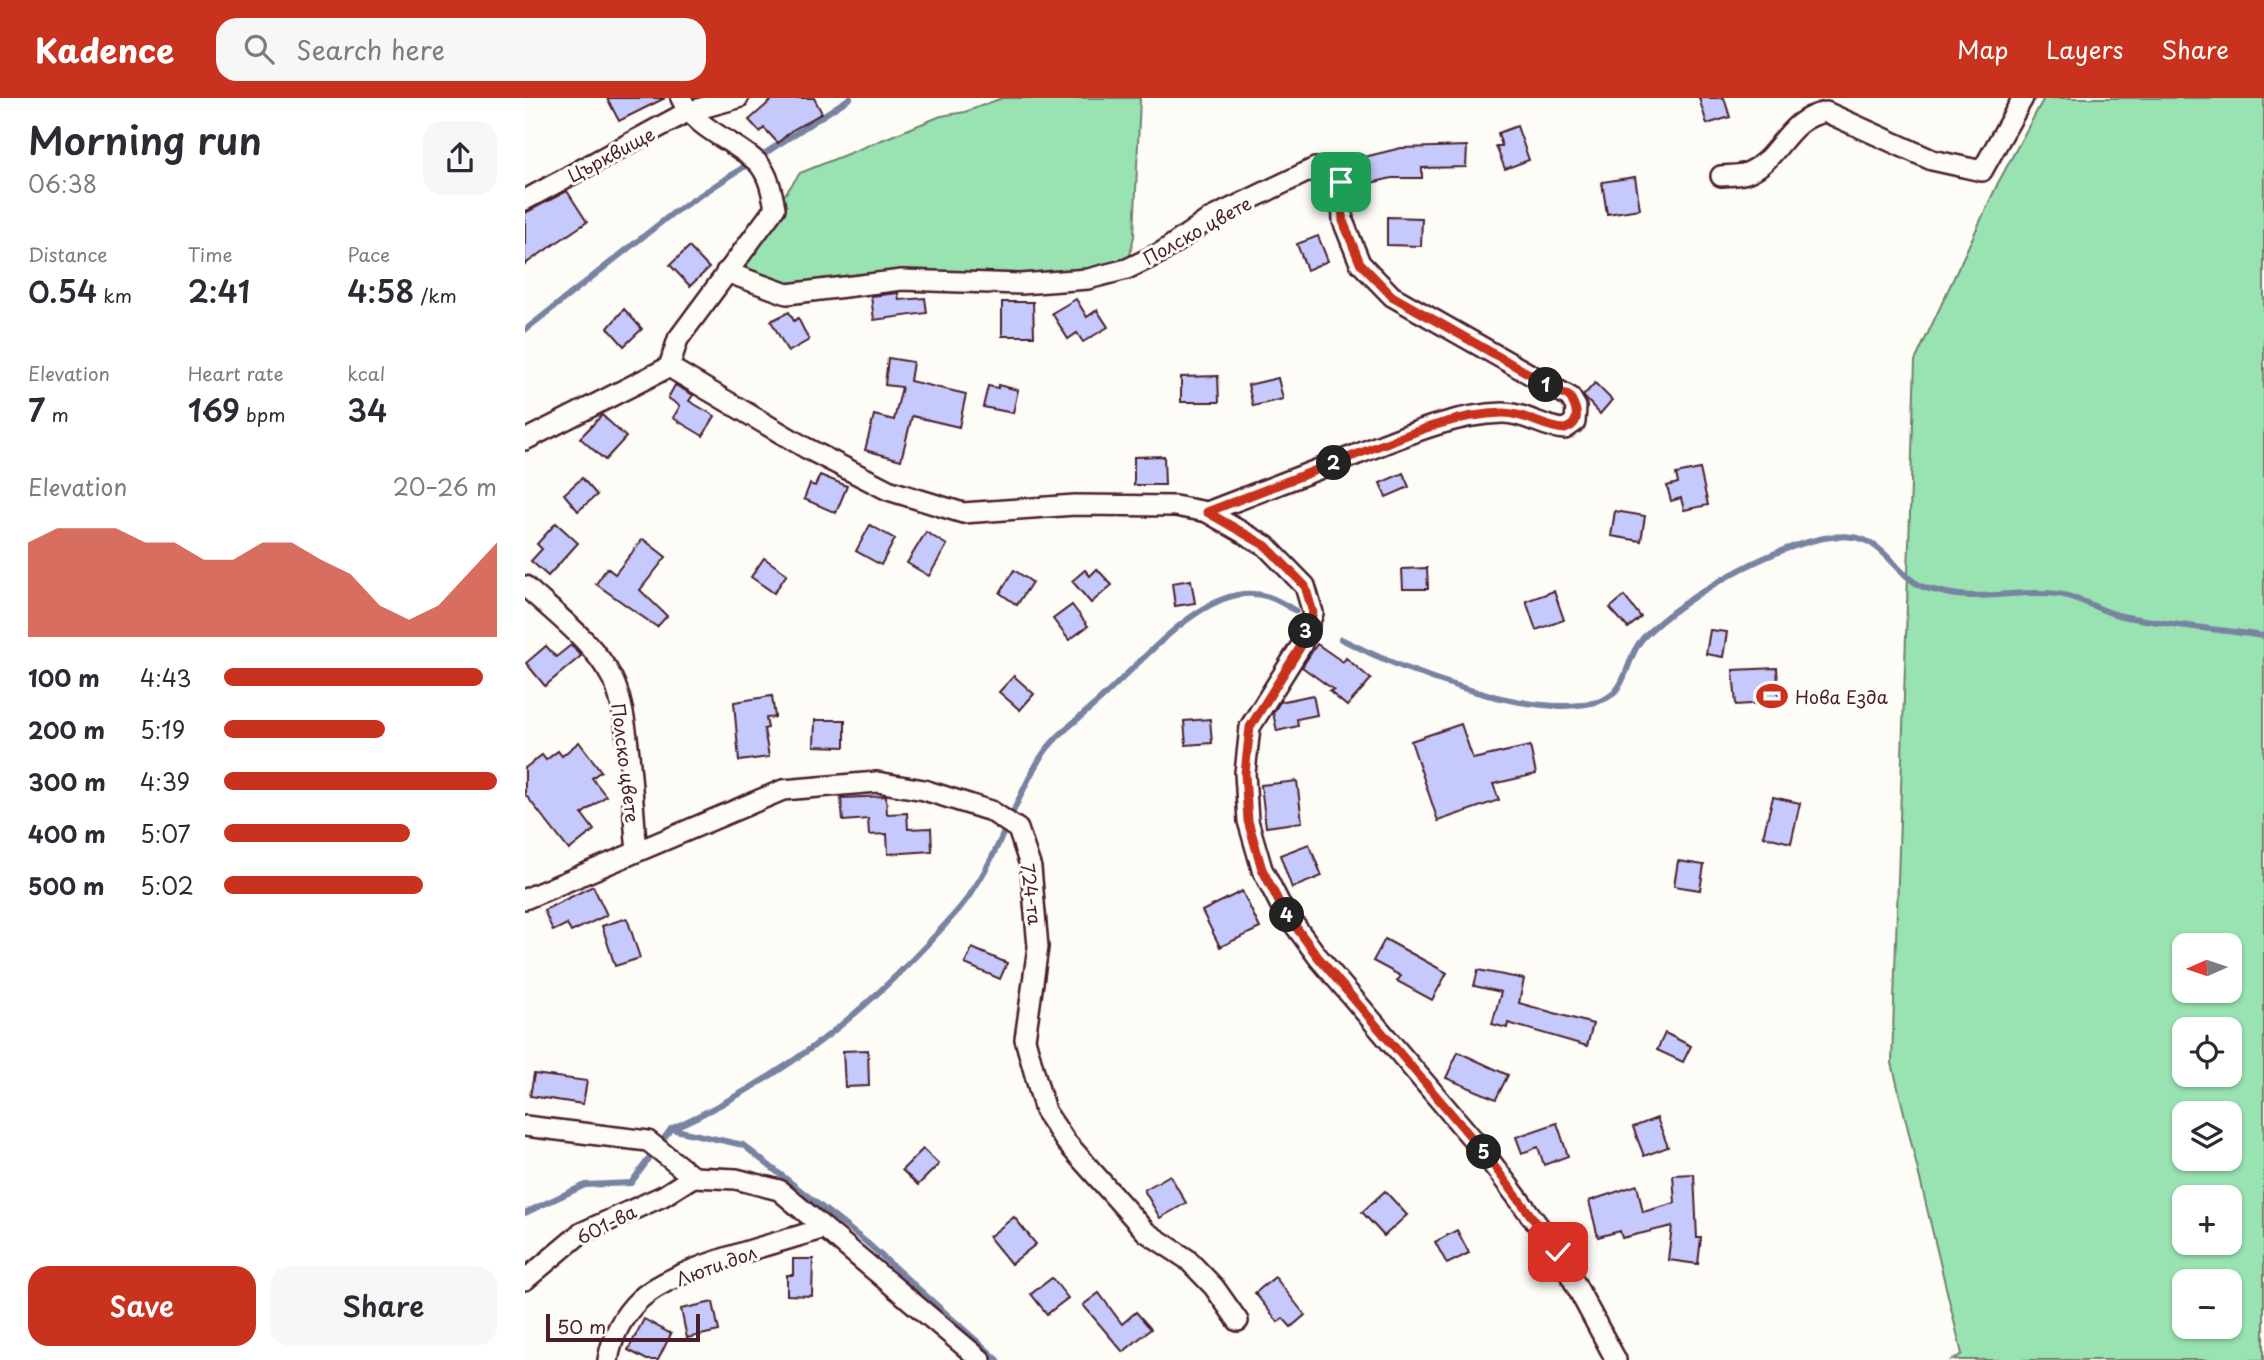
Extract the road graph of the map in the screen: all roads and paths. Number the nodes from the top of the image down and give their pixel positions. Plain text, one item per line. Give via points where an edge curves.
1 (738, 98) edge
2 (2023, 98) edge
3 (684, 105) edge
4 (1721, 176) dead end
5 (525, 200) edge
6 (726, 272) junction
7 (669, 368) junction
8 (525, 440) edge
9 (1207, 512) junction
10 (525, 586) edge
11 (637, 850) junction
12 (525, 899) edge
13 (525, 1126) edge
14 (693, 1177) junction
15 (821, 1229) junction
16 (525, 1280) edge
17 (1238, 1321) dead end
18 (608, 1360) edge
19 (981, 1360) edge
20 (1616, 1360) edge

1 - 3 street, Църквище
2 - 4 street via 1982,171 1931,160 1826,112 1797,124 1759,166 1747,173
3 - 5 street, Църквище
3 - 6 street via 758,164 771,187 775,208
6 - 7 street via 678,339
6 - 9 street, Полско цвете via 787,294 902,280 1021,284 1088,279 1126,269 1162,252 1209,219 1315,168 1326,167 1335,170 1341,182 1343,221 1360,263 1392,296 1570,397 1576,407 1570,427 1556,428 1528,416 1505,413 1451,421
7 - 8 street
7 - 9 street via 888,490 963,513 1075,505 1175,506
9 - 20 street via 1266,546 1305,586 1313,613 1301,646 1250,727 1245,773 1248,821 1262,869 1282,908 1318,957 1482,1150 1558,1252
10 - 11 street, Полско цвете via 589,646 613,680 622,708
11 - 12 street, 724-та
11 - 17 street, 724-та via 783,790 877,782 924,790 998,816 1018,829 1031,868 1038,947 1025,1039 1045,1111 1066,1142 1139,1224 1187,1259
13 - 14 street via 648,1141
14 - 15 street via 736,1179 779,1190
14 - 16 street, 601-ва via 663,1196 581,1233
15 - 18 street, Люти дол via 684,1274 641,1298 622,1320
15 - 19 street

